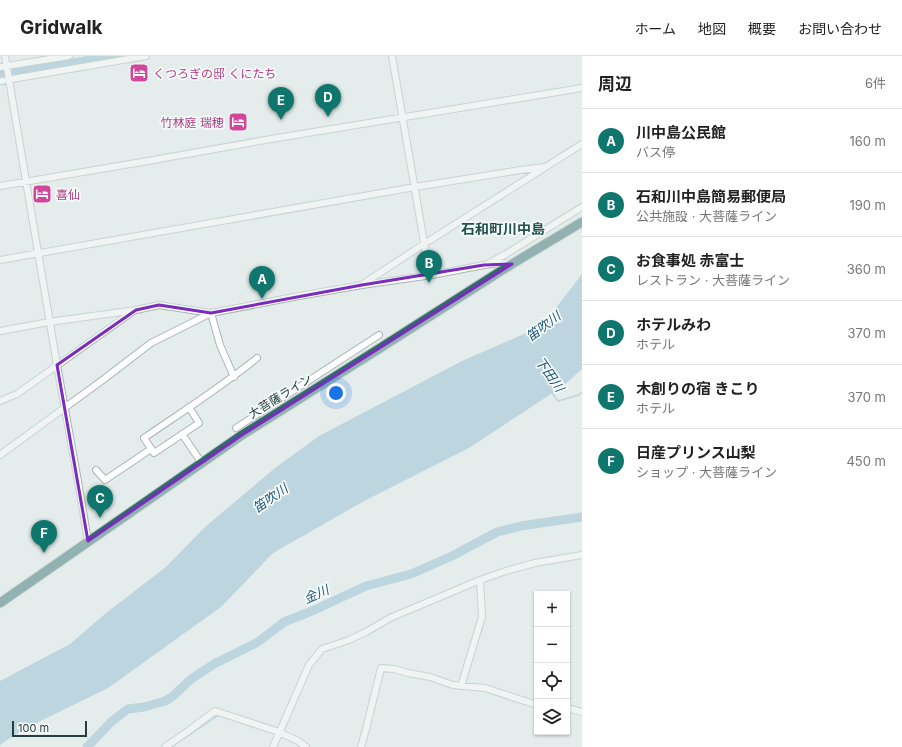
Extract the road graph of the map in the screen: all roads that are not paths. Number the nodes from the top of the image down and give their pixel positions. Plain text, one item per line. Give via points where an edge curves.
1 (5, 56) edge
2 (69, 56) edge
3 (146, 56) edge
4 (392, 56) edge
5 (0, 66) edge
6 (7, 67) junction
7 (8, 79) junction
8 (0, 81) edge
9 (582, 88) edge
10 (403, 118) junction
11 (582, 144) edge
12 (545, 167) junction
13 (25, 182) junction
14 (0, 186) edge
15 (415, 187) junction
16 (582, 207) edge
17 (582, 222) edge
18 (424, 244) junction
19 (38, 253) junction
20 (0, 260) edge
21 (512, 264) junction
22 (484, 265) junction
23 (432, 275) junction
24 (362, 285) junction
25 (136, 310) junction
26 (212, 313) junction
27 (49, 322) junction
28 (0, 331) edge
29 (379, 336) dead end
30 (257, 358) dead end
31 (57, 365) junction
32 (234, 377) junction
33 (0, 401) edge
34 (280, 405) junction
35 (189, 407) junction
36 (64, 408) junction
37 (236, 428) dead end
38 (182, 434) junction
39 (151, 449) junction
40 (0, 455) edge
41 (201, 462) junction
42 (96, 470) dead end
43 (88, 541) junction
44 (582, 555) edge
45 (480, 580) junction
46 (0, 603) edge
47 (462, 686) junction
48 (534, 704) edge
49 (570, 709) edge
50 (582, 712) edge
51 (279, 734) junction
52 (165, 747) edge
53 (273, 747) edge
54 (306, 747) edge
55 (361, 747) edge

1 - 6 street
2 - 6 street
3 - 7 street
4 - 10 street
5 - 6 street
6 - 7 street
7 - 8 street
7 - 13 street
9 - 10 street
10 - 13 street
10 - 15 street
11 - 12 street
12 - 15 street
12 - 18 street
13 - 14 street
13 - 19 street
15 - 18 street
15 - 19 street
16 - 22 street
17 - 21 highway, 大菩薩ライン
18 - 23 street
18 - 24 street
19 - 20 street
19 - 27 street
21 - 22 street
21 - 34 highway, 大菩薩ライン via 374,352
22 - 23 street
23 - 24 street
24 - 26 street
25 - 26 street via 159,305
25 - 27 street
25 - 31 street
26 - 32 street via 220,344
26 - 36 street via 151,343
27 - 28 street
27 - 31 street
29 - 34 street
30 - 32 street
31 - 33 street via 17,394
31 - 36 street
32 - 35 street
34 - 37 street
34 - 41 highway, 大菩薩ライン via 242,435
35 - 38 street via 199,423
35 - 39 street via 144,438
36 - 40 street
36 - 43 street
38 - 39 street via 154,453
38 - 41 street
39 - 42 street via 105,480
41 - 43 highway, 大菩薩ライン
43 - 46 highway, 大菩薩ライン
44 - 45 street via 535,563
45 - 47 street via 482,617
45 - 51 street via 390,618 349,640 322,648 309,665
47 - 48 street via 485,688
47 - 55 street via 381,668
49 - 50 street
51 - 52 street via 215,711
51 - 53 street
51 - 54 street

